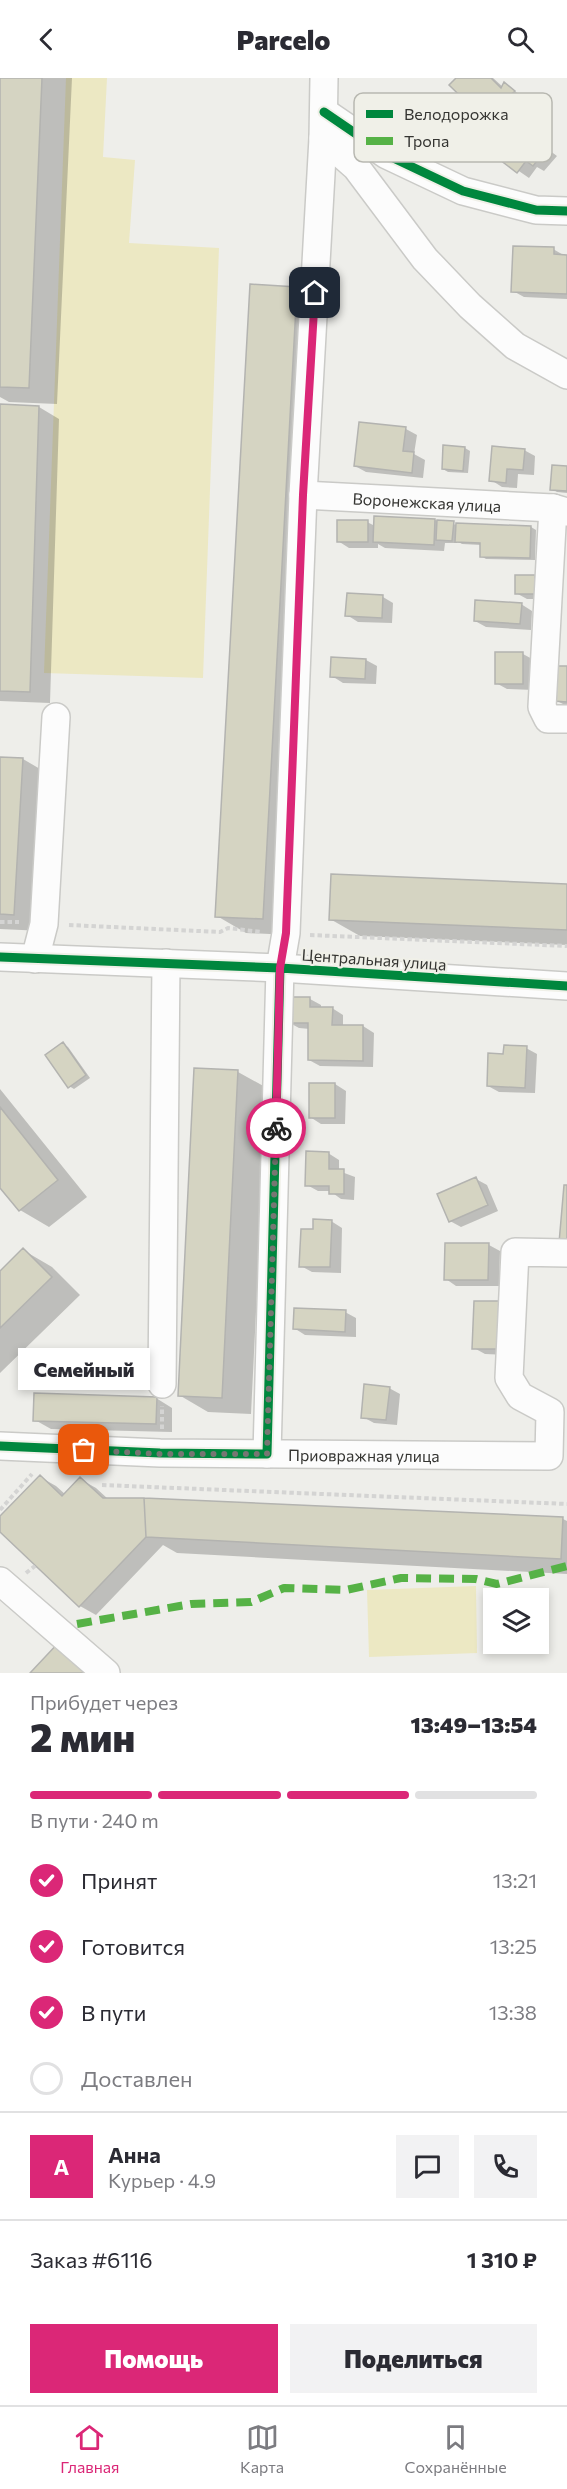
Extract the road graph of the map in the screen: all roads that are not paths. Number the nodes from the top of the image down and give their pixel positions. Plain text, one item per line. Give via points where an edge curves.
1 (324, 78) edge
2 (324, 125) junction
3 (354, 139) edge
4 (402, 162) edge
5 (567, 211) edge
6 (567, 375) edge
7 (303, 495) junction
8 (560, 510) edge
9 (56, 717) dead end
10 (567, 719) edge
11 (0, 957) edge
12 (35, 959) junction
13 (166, 963) junction
14 (280, 968) junction
15 (567, 986) edge
16 (567, 1253) edge
17 (162, 1392) road end
18 (0, 1446) edge
19 (267, 1454) junction
20 (0, 1581) edge
21 (106, 1673) edge

1 - 2 street
2 - 3 street
2 - 6 street via 425,260 515,346
2 - 7 street
4 - 5 street via 463,191 536,210
7 - 8 street, Воронежская улица
7 - 14 street via 286,933
8 - 10 street, Воронежская улица via 542,707 548,719
9 - 12 street via 44,924
11 - 12 street, Центральная улица
12 - 13 street, Центральная улица
13 - 14 street, Центральная улица
13 - 17 street
14 - 15 street, Центральная улица
14 - 19 street
16 - 19 street, Приовражная улица via 514,1252 509,1378 520,1396 550,1412 549,1456
18 - 19 street, Приовражная улица via 160,1454
20 - 21 street

